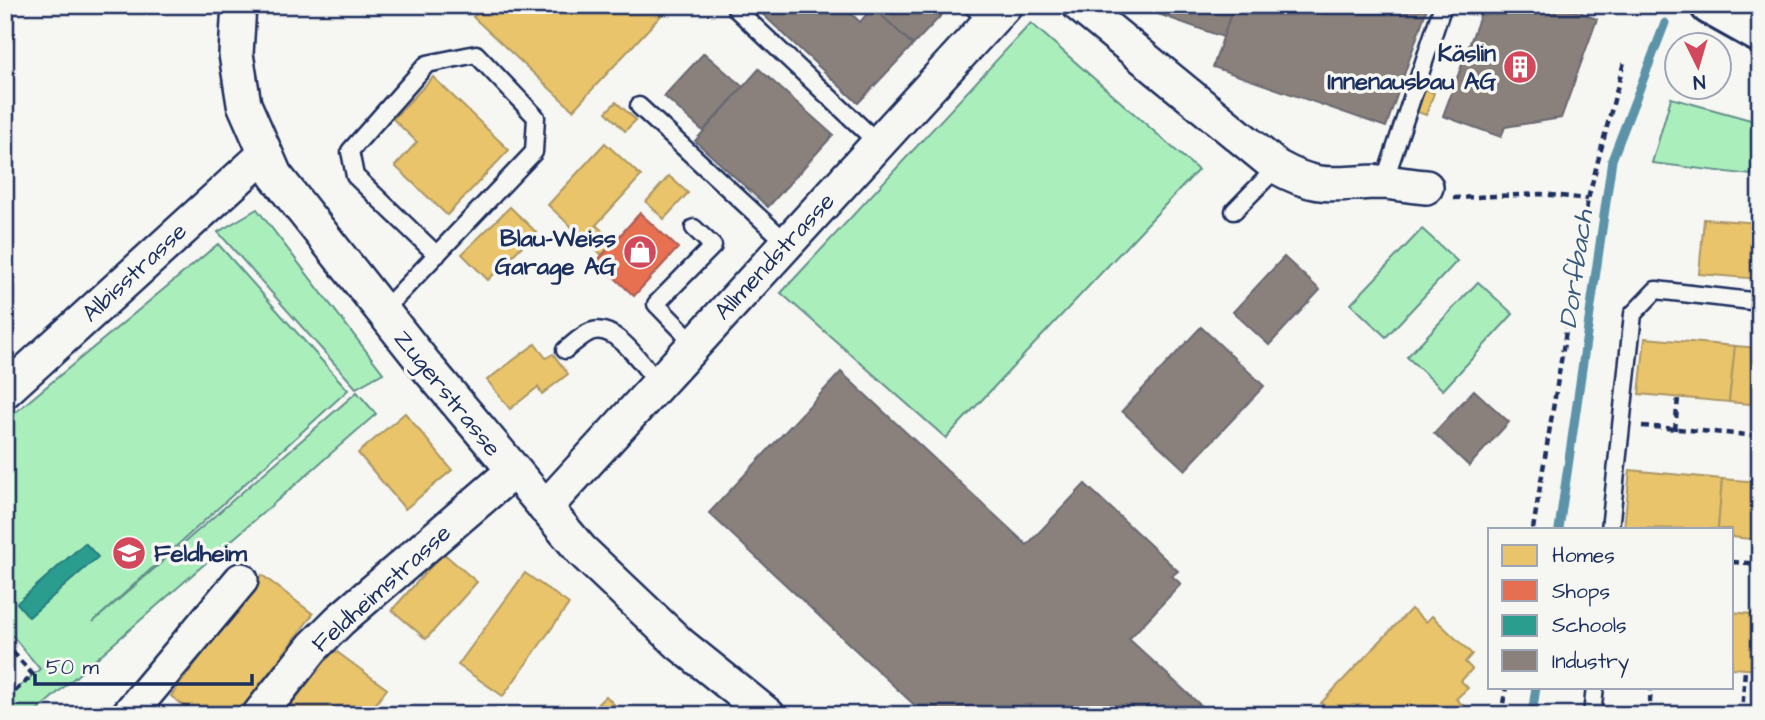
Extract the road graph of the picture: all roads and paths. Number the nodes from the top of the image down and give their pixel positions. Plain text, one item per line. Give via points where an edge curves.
1 (239, 5) edge
2 (1079, 5) edge
3 (1443, 5) edge
4 (1710, 5) edge
5 (736, 9) dead end
6 (989, 11) edge
7 (1760, 33) edge
8 (1624, 62) dead end
9 (639, 106) dead end
10 (879, 144) junction
11 (264, 155) junction
12 (1277, 167) junction
13 (1384, 182) junction
14 (1426, 187) joint
15 (1588, 199) junction
16 (1234, 211) dead end
17 (694, 228) dead end
18 (787, 243) junction
19 (437, 255) junction
20 (1760, 302) edge
21 (382, 312) junction
22 (694, 343) junction
23 (565, 350) dead end
24 (657, 382) junction
25 (5, 391) edge
26 (1678, 398) dead end
27 (1622, 425) junction
28 (1675, 430) junction
29 (1760, 436) edge
30 (512, 472) junction
31 (545, 508) junction
32 (1532, 528) edge
33 (1610, 528) edge
34 (1759, 544) edge
35 (1734, 562) edge
36 (1759, 564) edge
37 (241, 580) dead end
38 (5, 643) edge
39 (1745, 669) dead end
40 (1506, 688) edge
41 (1595, 688) edge
42 (1651, 688) edge
43 (5, 700) edge
44 (138, 711) edge
45 (259, 715) edge
46 (768, 715) edge
47 (1501, 715) edge
48 (1592, 715) edge
49 (1649, 715) edge
50 (1742, 715) edge

1 - 11 street, Zugerstrasse via 236,54 244,104
2 - 12 street
3 - 13 lane
4 - 7 street
5 - 10 lane
6 - 10 street, Allmendstrasse
8 - 15 path
9 - 18 lane
10 - 18 street, Allmendstrasse
11 - 21 street, Zugerstrasse
11 - 25 street, Albisstrasse
12 - 13 street via 1326,186
12 - 16 lane
13 - 14 street
14 - 15 path via 1443,199 1541,194
15 - 32 path
17 - 22 lane via 713,246 656,304
18 - 22 street, Allmendstrasse
19 - 19 lane via 534,152 537,117 476,54 427,64 350,151 355,176
19 - 21 lane
20 - 27 lane via 1656,290 1633,314
21 - 30 street, Zugerstrasse
22 - 24 street, Allmendstrasse
23 - 24 lane via 590,331 606,331 620,339
24 - 31 street, Allmendstrasse
26 - 28 path
27 - 28 path
27 - 33 lane
28 - 29 path
30 - 31 street, Zugerstrasse
30 - 45 street, Feldheimstrasse via 340,620
31 - 46 street, Zugerstrasse via 581,550 680,644
34 - 36 path
35 - 36 path
37 - 44 street
38 - 43 path via 33,675
39 - 50 path
40 - 47 path
41 - 48 lane
42 - 49 path

